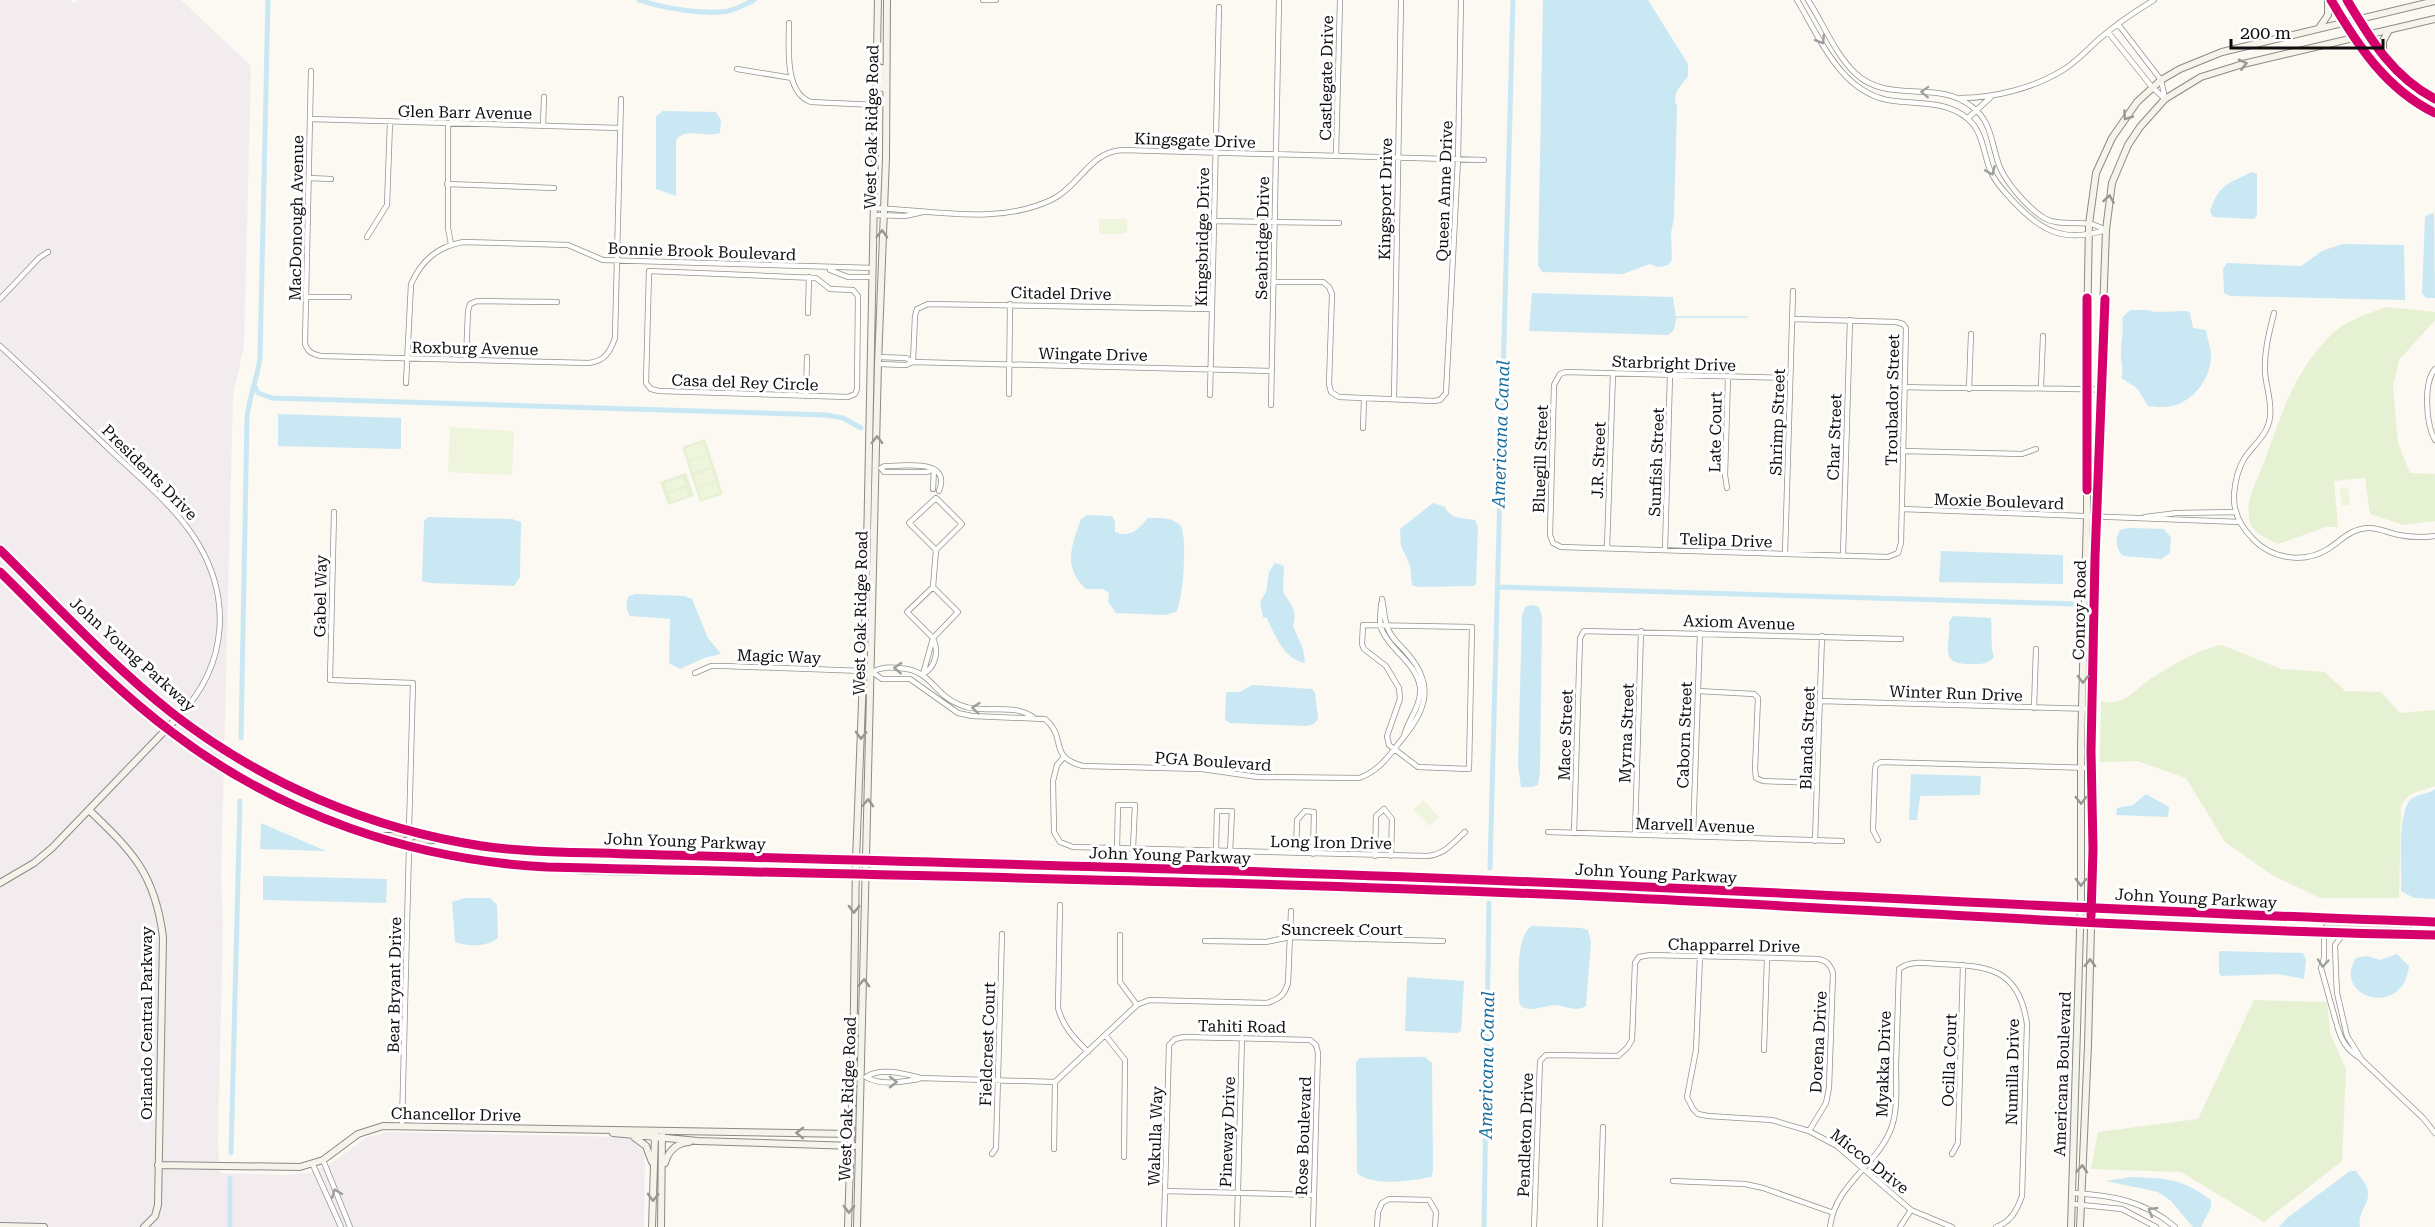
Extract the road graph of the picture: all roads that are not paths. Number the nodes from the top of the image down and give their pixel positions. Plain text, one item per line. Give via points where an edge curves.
1 (878, 0) edge
2 (887, 0) edge
3 (983, 0) edge
4 (996, 0) edge
5 (1280, 0) edge
6 (1340, 0) edge
7 (1401, 0) edge
8 (1461, 0) edge
9 (1797, 0) edge
10 (1808, 0) edge
11 (2154, 0) edge
12 (2330, 0) edge
13 (2347, 0) edge
14 (2435, 1) edge
15 (1219, 7) dead end
16 (2435, 19) edge
17 (2358, 20) junction
18 (2345, 22) junction
19 (789, 23) dead end
20 (2118, 24) junction
21 (2319, 28) junction
22 (2389, 30) junction
23 (2108, 32) junction
24 (2367, 35) junction
25 (2355, 38) junction
26 (877, 55) junction
27 (2383, 57) junction
28 (737, 69) dead end
29 (311, 71) dead end
30 (792, 78) junction
31 (2161, 80) junction
32 (2152, 87) junction
33 (885, 89) junction
34 (2001, 93) junction
35 (544, 98) dead end
36 (1959, 98) junction
37 (621, 99) dead end
38 (2165, 99) junction
39 (2435, 99) edge
40 (876, 105) junction
41 (1976, 110) junction
42 (2435, 113) edge
43 (1968, 118) junction
44 (310, 119) junction
45 (390, 122) junction
46 (876, 122) junction
47 (448, 124) junction
48 (543, 126) junction
49 (620, 128) junction
50 (1216, 153) junction
51 (1276, 155) junction
52 (1336, 156) junction
53 (1397, 158) junction
54 (1458, 159) junction
55 (1484, 160) dead end
56 (885, 167) junction
57 (309, 178) junction
58 (331, 179) dead end
59 (447, 184) junction
60 (554, 188) dead end
61 (874, 211) junction
62 (884, 212) junction
63 (1214, 220) junction
64 (1275, 222) junction
65 (1339, 223) dead end
66 (2089, 224) junction
67 (2106, 230) junction
68 (2089, 235) junction
69 (367, 237) dead end
70 (452, 244) junction
71 (48, 252) dead end
72 (615, 260) junction
73 (825, 268) junction
74 (873, 268) junction
75 (809, 277) junction
76 (872, 277) junction
77 (1274, 282) junction
78 (1793, 291) dead end
79 (306, 297) junction
80 (349, 297) dead end
81 (0, 299) edge
82 (557, 302) dead end
83 (1010, 304) junction
84 (1212, 309) junction
85 (807, 313) dead end
86 (2274, 313) dead end
87 (872, 314) junction
88 (880, 315) junction
89 (1792, 318) junction
90 (1850, 320) junction
91 (1971, 334) dead end
92 (2043, 336) dead end
93 (0, 346) edge
94 (321, 356) joint
95 (807, 357) dead end
96 (407, 358) junction
97 (466, 359) junction
98 (878, 361) junction
99 (914, 362) junction
100 (1010, 364) junction
101 (1211, 369) junction
102 (2435, 369) edge
103 (1272, 371) junction
104 (1612, 373) junction
105 (1558, 375) joint
106 (1670, 375) junction
107 (1728, 377) junction
108 (1790, 378) junction
109 (406, 383) dead end
110 (1906, 387) junction
111 (2042, 387) junction
112 (1970, 389) junction
113 (2087, 389) junction
114 (2101, 390) junction
115 (2428, 391) junction
116 (2435, 391) edge
117 (1010, 394) dead end
118 (1210, 395) dead end
119 (806, 396) junction
120 (1364, 398) junction
121 (1394, 399) junction
122 (1271, 405) dead end
123 (1363, 428) dead end
124 (2435, 440) edge
125 (2036, 449) dead end
126 (1904, 451) junction
127 (934, 469) junction
128 (1727, 488) dead end
129 (933, 489) dead end
130 (939, 491) dead end
131 (867, 503) junction
132 (1902, 510) junction
133 (334, 512) dead end
134 (2236, 512) junction
135 (2204, 513) junction
136 (2087, 515) junction
137 (2096, 516) junction
138 (2140, 518) junction
139 (2204, 521) junction
140 (2240, 522) junction
141 (2435, 536) edge
142 (1553, 543) joint
143 (1607, 548) junction
144 (0, 550) edge
145 (936, 550) junction
146 (1665, 550) junction
147 (1898, 553) joint
148 (1785, 554) junction
149 (1843, 555) junction
150 (0, 572) edge
151 (874, 578) junction
152 (31, 580) junction
153 (9, 581) junction
154 (933, 587) junction
155 (1383, 626) junction
156 (1641, 631) junction
157 (1700, 633) junction
158 (1822, 636) junction
159 (933, 638) junction
160 (1580, 638) joint
161 (1901, 639) dead end
162 (2037, 649) dead end
163 (863, 671) junction
164 (872, 672) junction
165 (695, 673) dead end
166 (923, 674) junction
167 (1698, 691) junction
168 (1820, 701) junction
169 (2034, 708) junction
170 (2082, 709) junction
171 (2092, 709) junction
172 (178, 717) junction
173 (1033, 717) junction
174 (167, 728) junction
175 (1394, 751) junction
176 (1063, 758) junction
177 (2080, 768) junction
178 (2091, 768) junction
179 (1816, 783) junction
180 (89, 810) junction
181 (409, 831) junction
182 (1465, 832) dead end
183 (1548, 832) dead end
184 (1574, 833) junction
185 (1635, 835) junction
186 (1693, 837) junction
187 (377, 838) junction
188 (440, 838) junction
189 (1878, 840) dead end
190 (1815, 841) junction
191 (1842, 841) dead end
192 (409, 847) junction
193 (1117, 848) junction
194 (1133, 848) junction
195 (1216, 850) junction
196 (1230, 851) junction
197 (1296, 853) junction
198 (1313, 854) junction
199 (1375, 856) junction
200 (1391, 856) junction
201 (855, 861) junction
202 (867, 861) junction
203 (737, 872) joint
204 (749, 872) joint
205 (1289, 873) junction
206 (855, 875) junction
207 (867, 875) junction
208 (0, 883) edge
209 (1223, 884) joint
210 (1266, 885) junction
211 (1628, 886) junction
212 (1607, 897) junction
213 (1060, 904) dead end
214 (2080, 907) junction
215 (2092, 908) junction
216 (1291, 911) dead end
217 (2330, 919) junction
218 (2080, 921) junction
219 (2423, 921) junction
220 (2091, 922) junction
221 (2435, 922) edge
222 (2300, 931) junction
223 (2324, 932) junction
224 (2344, 933) junction
225 (1002, 934) dead end
226 (1120, 935) dead end
227 (2435, 935) edge
228 (1290, 938) junction
229 (1205, 941) dead end
230 (1443, 941) dead end
231 (1650, 955) joint
232 (1700, 956) junction
233 (1767, 958) junction
234 (1818, 959) joint
235 (1912, 962) joint
236 (1963, 965) junction
237 (1137, 1005) junction
238 (853, 1009) junction
239 (1106, 1036) junction
240 (1242, 1037) junction
241 (2077, 1041) junction
242 (1316, 1045) joint
243 (1169, 1046) joint
244 (1764, 1050) dead end
245 (1088, 1052) junction
246 (2088, 1059) junction
247 (2362, 1060) junction
248 (864, 1077) junction
249 (921, 1078) junction
250 (998, 1080) junction
251 (1055, 1082) junction
252 (2075, 1117) junction
253 (2086, 1117) junction
254 (402, 1125) junction
255 (1603, 1126) dead end
256 (585, 1130) junction
257 (1809, 1131) junction
258 (2435, 1133) edge
259 (629, 1134) junction
260 (658, 1134) junction
261 (851, 1134) junction
262 (859, 1135) junction
263 (698, 1141) junction
264 (850, 1146) junction
265 (859, 1146) junction
266 (1054, 1149) dead end
267 (992, 1154) dead end
268 (1952, 1154) dead end
269 (1124, 1157) dead end
270 (323, 1160) junction
271 (158, 1165) junction
272 (313, 1165) junction
273 (1863, 1166) junction
274 (654, 1168) junction
275 (663, 1173) junction
276 (1673, 1181) dead end
277 (1165, 1191) junction
278 (2073, 1192) junction
279 (1238, 1193) junction
280 (2081, 1193) junction
281 (1314, 1195) junction
282 (2072, 1204) junction
283 (2080, 1204) junction
284 (1911, 1210) junction
285 (1832, 1212) junction
286 (147, 1225) edge
287 (0, 1226) edge
288 (44, 1227) edge
289 (341, 1227) edge
290 (350, 1227) edge
291 (652, 1227) edge
292 (661, 1227) edge
293 (848, 1227) edge
294 (857, 1227) edge
295 (1164, 1227) edge
296 (1237, 1227) edge
297 (1313, 1227) edge
298 (1377, 1227) edge
299 (1435, 1227) edge
300 (1534, 1227) edge
301 (1600, 1227) edge
302 (1830, 1227) edge
303 (1900, 1227) edge
304 (1952, 1227) edge
305 (1996, 1227) edge
306 (2071, 1227) edge
307 (2080, 1227) edge
308 (2156, 1227) edge
309 (2175, 1227) edge

1 - 26 street, West Oak Ridge Road
2 - 33 street, West Oak Ridge Road
3 - 4 street
5 - 51 street, Seabridge Drive
6 - 52 street, Castlegate Drive
7 - 53 street, Kingsport Drive
8 - 54 street, Queen Anne Drive
9 -> 43 street via 1840,70 1857,87 1883,99 1941,105
36 -> 10 street via 1890,90 1861,78 1845,61
11 - 20 street
12 - 18 street
12 - 21 street via 2328,15
13 - 17 street
14 - 17 street, Conroy Road
15 - 50 street, Kingsbridge Drive
16 - 22 street, Conroy Road
17 - 18 street, Conroy Road
17 - 24 street
18 - 21 street, Conroy Road
18 - 25 street
19 - 30 street
20 - 23 street
20 - 31 street
21 - 31 street, Conroy Road via 2222,52
22 - 24 street, Conroy Road
22 - 27 street via 2383,41
23 - 32 street
23 - 34 street via 2063,70 2034,84
24 - 25 street, Conroy Road
24 - 27 street
38 -> 25 street, Conroy Road via 2201,77 2223,69
25 - 42 street via 2388,80
26 - 33 street via 882,60 881,87
26 - 40 street, West Oak Ridge Road
27 - 39 street via 2410,84
28 - 30 street
29 - 44 street, MacDonough Avenue
30 - 40 street via 797,94 810,102
31 - 32 street, Conroy Road
31 - 38 street
32 - 38 street
32 -> 66 street, Conroy Road via 2127,116 2102,158
33 - 56 street, West Oak Ridge Road
34 - 36 street
34 - 41 street
35 - 48 street
36 - 41 street
37 - 49 street
67 -> 38 street, Conroy Road via 2118,165 2139,127
40 - 46 street, West Oak Ridge Road
41 - 43 street
41 - 66 street via 1990,131 2005,179 2037,212 2057,222
43 -> 68 street via 1980,135 1994,178 2029,219 2055,232
44 - 45 street, Glen Barr Avenue
44 - 57 street, MacDonough Avenue
45 - 47 street, Glen Barr Avenue
45 - 69 street via 387,205
46 - 56 street
46 - 61 street, West Oak Ridge Road
47 - 48 street, Glen Barr Avenue
47 - 59 street
48 - 49 street, Glen Barr Avenue
49 - 72 street
50 - 51 street, Kingsgate Drive
50 - 62 street, Kingsgate Drive via 1111,151 1091,163 1069,189 1040,205 1004,213 925,212 906,208
50 - 63 street, Kingsbridge Drive
51 - 52 street, Kingsgate Drive
51 - 64 street, Seabridge Drive
52 - 53 street, Kingsgate Drive
53 - 54 street, Kingsgate Drive
53 - 121 street, Kingsport Drive
54 - 55 street, Kingsgate Drive
54 - 121 street, Queen Anne Drive via 1446,393 1434,401
56 - 62 street, West Oak Ridge Road
57 - 58 street
57 - 79 street, MacDonough Avenue
59 - 60 street
59 - 70 street
61 - 62 street, Kingsgate Drive
61 - 74 street, West Oak Ridge Road
88 -> 62 street, West Oak Ridge Road
63 - 64 street
63 - 84 street, Kingsbridge Drive
64 - 65 street
64 - 77 street, Seabridge Drive
66 - 67 street
66 - 68 street, Conroy Road
67 - 68 street
67 - 114 street, Conroy Road
68 - 113 street, Conroy Road
70 - 72 street, Bonnie Brook Boulevard via 562,244 603,260
70 - 96 street, Bonnie Brook Boulevard via 428,257 411,284
71 - 81 street
72 - 73 street, Bonnie Brook Boulevard
72 - 97 street, Roxburg Avenue via 615,338 606,356 598,362
73 - 74 street, Bonnie Brook Boulevard
73 - 76 street, Bonnie Brook Boulevard via 848,277
74 - 76 street, West Oak Ridge Road
74 - 88 street via 877,272
75 - 85 street
75 - 119 street, Casa del Rey Circle via 830,289 853,290 858,296 857,389 848,397
75 - 119 street, Casa del Rey Circle via 649,271 646,383 659,392
76 - 87 street, West Oak Ridge Road
77 - 103 street, Seabridge Drive
77 - 120 street via 1323,282 1329,287 1331,392 1338,397
78 - 89 street, Shrimp Street
79 - 80 street
79 - 94 street, MacDonough Avenue via 304,344 307,350
82 - 97 street via 470,304
83 - 84 street, Citadel Drive
83 - 99 street, Citadel Drive via 928,304 918,309
83 - 100 street
84 - 101 street, Kingsbridge Drive
86 - 134 street via 2265,372 2270,419 2238,473
87 - 98 street
87 - 131 street, West Oak Ridge Road
88 - 98 street, West Oak Ridge Road
89 - 90 street, Troubador Street
89 - 108 street, Shrimp Street
90 - 110 street, Troubador Street via 1896,322 1905,326
90 - 149 street, Char Street
91 - 112 street
92 - 111 street
93 - 172 street, Presidents Drive via 162,500 192,535 204,557 218,603 218,645 206,682
94 - 96 street, Roxburg Avenue
95 - 119 street
96 - 97 street, Roxburg Avenue
96 - 109 street, Bonnie Brook Boulevard
98 - 99 street, Wingate Drive via 906,365
151 -> 98 street, West Oak Ridge Road
99 - 100 street, Wingate Drive
100 - 101 street, Wingate Drive
100 - 117 street
101 - 103 street, Wingate Drive
101 - 118 street, Kingsbridge Drive
102 - 115 street
103 - 122 street, Seabridge Drive
104 - 105 street, Starbright Drive
104 - 106 street, Starbright Drive
104 - 143 street, J.R. Street
105 - 142 street, Bluegill Street via 1554,385 1550,535
106 - 107 street, Starbright Drive
106 - 146 street, Sunfish Street
107 - 108 street, Starbright Drive
107 - 128 street, Late Court
108 - 148 street, Shrimp Street
110 - 112 street
110 - 126 street, Troubador Street
111 - 112 street
111 - 113 street
113 - 114 street
113 - 136 street, Conroy Road
114 - 137 street, Conroy Road
115 - 116 street
115 - 124 street via 2428,422
120 - 121 street
120 - 123 street
125 - 126 street via 2022,454
126 - 132 street, Troubador Street
127 - 127 street via 928,466 881,468 884,472
127 - 129 street
127 - 130 street via 942,478
131 - 151 street via 872,508 870,561
131 - 163 street, West Oak Ridge Road
132 - 136 street, Moxie Boulevard
132 - 147 street, Troubador Street
133 - 181 street, Gabel Way via 330,680 413,683
134 - 135 street
134 - 140 street
135 - 138 street
135 - 139 street
136 - 137 street, Moxie Boulevard
136 -> 170 street, Conroy Road
137 - 138 street, Moxie Boulevard
137 - 171 street, Conroy Road
138 - 139 street
139 - 140 street
140 - 141 street via 2259,546 2292,558 2310,557 2346,535 2370,528 2400,535
142 - 143 street, Telipa Drive via 1561,547
143 - 146 street, Telipa Drive
144 - 152 highway, John Young Parkway
145 - 145 street via 962,524 936,498 909,523
145 - 154 street
146 - 148 street, Telipa Drive
147 - 149 street, Telipa Drive
148 - 149 street, Telipa Drive
150 - 153 highway, John Young Parkway
151 - 164 street, West Oak Ridge Road
152 - 153 highway via 18,577
152 - 172 highway, John Young Parkway via 132,679
153 - 174 highway, John Young Parkway via 112,682
154 - 159 street via 958,612
154 - 159 street via 907,612
155 - 175 street, PGA Boulevard via 1420,669 1425,687 1420,715
155 - 175 street via 1363,625 1362,644 1386,666 1399,688 1400,699 1387,736
155 - 175 street via 1472,627 1469,769 1418,767
156 - 157 street, Axiom Avenue
156 - 160 street, Axiom Avenue via 1588,630
156 - 185 street, Myrna Street
157 - 158 street, Axiom Avenue
157 - 167 street, Caborn Street
158 - 161 street, Axiom Avenue
158 - 168 street, Blanda Street
159 - 166 street
160 - 184 street, Mace Street
162 - 169 street
163 - 164 street
163 - 165 street, Magic Way via 711,666
163 -> 201 street, West Oak Ridge Road
166 -> 164 street via 908,668 882,667
164 - 173 street via 882,679 914,681 958,712 972,716
202 -> 164 street, West Oak Ridge Road
173 -> 166 street via 1025,711 962,706 948,699
167 - 179 street via 1754,694 1758,698 1756,778
167 - 186 street, Caborn Street
168 - 169 street, Winter Run Drive
168 - 179 street, Blanda Street
169 - 170 street, Winter Run Drive
170 - 171 street, Winter Run Drive
170 - 177 street, Conroy Road
171 - 178 street, Conroy Road
172 - 174 street, Presidents Drive
172 - 181 highway, John Young Parkway via 226,751 293,788
173 - 176 street via 1053,725
174 - 180 street, Presidents Drive
174 - 187 highway, John Young Parkway via 207,758 270,794
175 - 176 street, PGA Boulevard via 1372,773 1343,780 1258,777 1202,769 1083,766
176 - 193 street, Long Iron Drive via 1053,781 1053,832 1060,842 1072,847
177 - 178 street
177 - 189 street via 1881,762 1875,770 1873,830
177 -> 214 street, Conroy Road
178 - 215 street, Conroy Road
179 - 190 street, Blanda Street
180 - 208 street, Presidents Drive via 34,863
180 - 271 street, Orlando Central Parkway via 140,865 160,912 163,937
181 - 187 highway
181 - 188 highway, John Young Parkway
182 - 200 street, Long Iron Drive via 1438,856
183 - 184 street, Marvell Avenue
184 - 185 street, Marvell Avenue
185 - 186 street, Marvell Avenue
186 - 190 street, Marvell Avenue
187 - 192 highway, John Young Parkway
188 - 192 highway
188 - 201 highway, John Young Parkway via 527,850
190 - 191 street, Marvell Avenue
192 - 203 highway, John Young Parkway via 524,866
192 - 254 street, Bear Bryant Drive
193 - 194 street, Long Iron Drive
193 - 194 street via 1118,805 1135,805
194 - 195 street, Long Iron Drive
195 - 196 street, Long Iron Drive
195 - 196 street via 1217,811 1232,811
196 - 197 street, Long Iron Drive
197 - 198 street, Long Iron Drive
197 - 198 street via 1297,820 1305,811 1314,812
198 - 199 street, Long Iron Drive
199 - 200 street, Long Iron Drive
199 - 200 street via 1376,816 1383,809 1392,819
201 - 202 highway, John Young Parkway
201 - 206 street, West Oak Ridge Road
202 - 205 highway, John Young Parkway
202 - 207 street, West Oak Ridge Road
203 - 204 main road, John Young Parkway
204 - 206 highway, John Young Parkway
205 - 210 highway
205 - 211 highway, John Young Parkway
206 - 207 highway, John Young Parkway
206 -> 238 street, West Oak Ridge Road
207 - 209 highway, John Young Parkway
248 -> 207 street, West Oak Ridge Road
209 - 210 main road, John Young Parkway
210 - 212 highway, John Young Parkway
211 - 212 highway
211 - 214 highway, John Young Parkway
212 - 218 highway, John Young Parkway
213 - 245 street via 1058,1008 1061,1021
214 - 215 highway, John Young Parkway
214 - 218 street, Conroy Road
215 - 217 highway, John Young Parkway
215 - 220 street, Conroy Road
216 - 228 street
217 - 219 highway, John Young Parkway
217 - 222 highway via 2319,928
218 - 220 highway, John Young Parkway
218 - 241 street, Americana Boulevard
219 - 221 highway, John Young Parkway
219 - 223 highway via 2406,927 2330,925
220 - 222 highway, John Young Parkway
246 -> 220 street, Americana Boulevard
222 - 223 highway, John Young Parkway
223 - 224 highway, John Young Parkway
223 -> 247 street via 2321,968 2340,1039
224 - 227 highway, John Young Parkway
224 - 247 street via 2335,945 2337,993 2347,1036
225 - 250 street, Fieldcrest Court
226 - 237 street via 1120,982
228 - 229 street, Suncreek Court via 1266,942
228 - 230 street, Suncreek Court
228 - 237 street via 1288,983 1278,999 1267,1003 1164,999
231 - 232 street, Chapparrel Drive
231 - 300 street, Pendleton Drive via 1639,957 1635,963 1632,1040 1627,1048 1618,1056 1546,1055 1540,1060
232 - 233 street, Chapparrel Drive
232 - 257 street, Micco Drive via 1689,1104 1698,1114 1772,1120
233 - 234 street, Chapparrel Drive
233 - 244 street
234 - 257 street, Dorena Drive via 1830,965 1833,974 1829,1088 1826,1103
235 - 236 street, Numilla Drive
235 - 273 street, Myakka Drive via 1899,969 1893,1124 1880,1148
236 - 268 street, Ocilla Court via 1958,1143
236 - 305 street, Numilla Drive via 1994,970 2010,982 2025,1008 2022,1196 2016,1212
237 - 239 street
238 - 248 street via 859,1021 858,1062
238 - 261 street, West Oak Ridge Road
239 - 245 street
239 - 269 street via 1125,1060
240 - 242 street, Tahiti Road via 1310,1040
240 - 243 street, Tahiti Road via 1184,1037
240 - 279 street, Pineway Drive
241 - 246 street
241 - 252 street, Americana Boulevard
242 - 281 street, Rose Boulevard
243 - 277 street, Wakulla Way
245 - 251 street
246 - 253 street, Americana Boulevard
247 - 258 street
248 -> 249 street via 873,1082
248 - 249 street via 874,1072
248 - 262 street, West Oak Ridge Road
249 - 250 street
250 - 251 street
250 - 267 street, Fieldcrest Court via 996,1148
251 - 266 street
252 - 253 street
252 - 278 street, Americana Boulevard
280 -> 253 street, Americana Boulevard
254 - 256 street, Chancellor Drive
254 - 270 street, Chancellor Drive via 358,1134
255 - 301 street
256 - 259 street, Chancellor Drive
256 - 260 street, Chancellor Drive
257 - 273 street, Micco Drive
259 - 260 street, Chancellor Drive
259 - 274 street via 646,1146
261 -> 260 street, Chancellor Drive
260 - 263 street, Chancellor Drive
260 - 274 street
260 - 275 street
261 - 262 street, Chancellor Drive
261 - 264 street, West Oak Ridge Road
262 - 265 street, West Oak Ridge Road
263 - 264 street, Chancellor Drive
263 - 275 street via 683,1143 670,1151
264 - 265 street, Chancellor Drive
264 -> 293 street, West Oak Ridge Road
265 - 294 street, West Oak Ridge Road
270 - 272 street, Chancellor Drive
290 -> 270 street
271 - 272 street, Chancellor Drive
271 - 286 street, Orlando Central Parkway via 158,1204
272 - 289 street
273 - 284 street, Micco Drive
273 - 285 street, Myakka Drive
274 -> 291 street
275 - 292 street
276 - 285 street via 1745,1184
277 - 279 street
277 - 295 street, Wakulla Way
278 - 280 street
278 - 282 street, Americana Boulevard
279 - 281 street
279 - 296 street, Pineway Drive
280 - 283 street, Americana Boulevard
309 -> 280 street via 2141,1205
281 - 297 street, Rose Boulevard
282 - 283 street
282 - 306 street, Americana Boulevard
283 - 307 street, Americana Boulevard
283 - 308 street via 2122,1209
284 - 303 street
284 - 304 street, Micco Drive
285 - 302 street, Myakka Drive
287 - 288 street
298 - 299 street via 1378,1212 1389,1199 1429,1200 1436,1212

